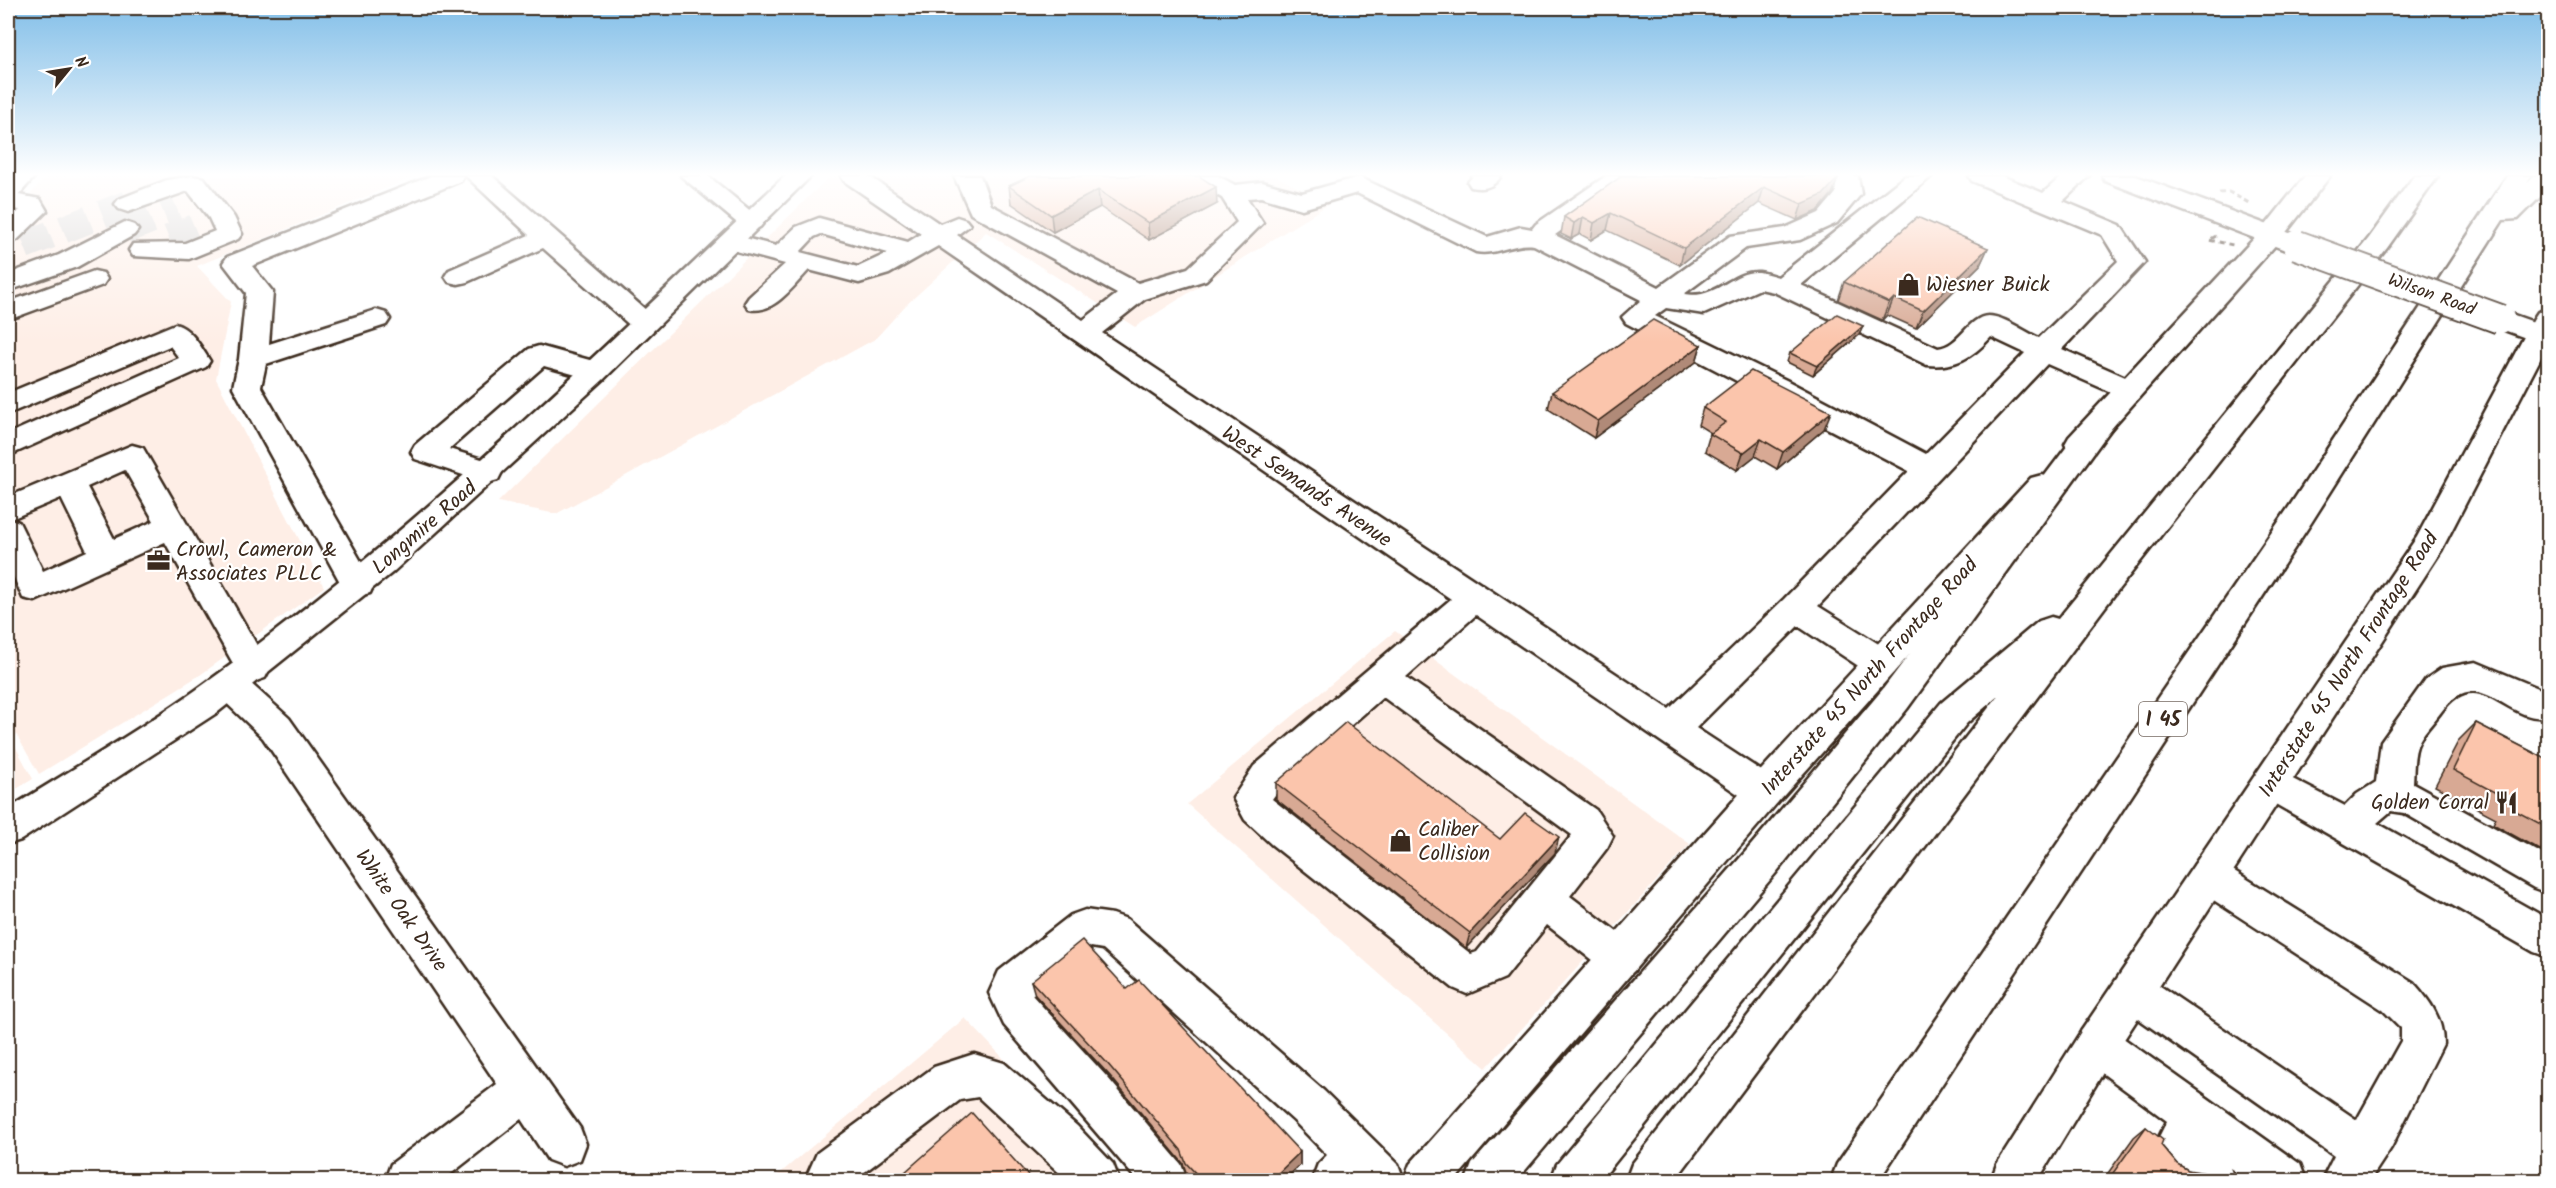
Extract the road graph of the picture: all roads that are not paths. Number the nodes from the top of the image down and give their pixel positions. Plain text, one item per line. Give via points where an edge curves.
1 (125, 231) tunnel mouth
2 (141, 231) tunnel mouth
3 (144, 231) tunnel mouth
4 (228, 231) edge
5 (314, 231) edge
6 (543, 231) edge
7 (806, 231) edge
8 (839, 231) edge
9 (937, 231) edge
10 (947, 231) edge
11 (1021, 231) edge
12 (1242, 231) edge
13 (1455, 231) edge
14 (1544, 231) edge
15 (1799, 231) edge
16 (1851, 231) edge
17 (2112, 231) edge
18 (2261, 231) edge
19 (2289, 231) edge
20 (2382, 231) edge
21 (2386, 231) edge
22 (2483, 231) edge
23 (2491, 231) edge
24 (741, 232) joint
25 (942, 235) junction
26 (548, 236) junction
27 (1541, 238) junction
28 (169, 239) tunnel mouth
29 (2284, 240) junction
30 (2378, 243) junction
31 (912, 251) junction
32 (2467, 255) junction
33 (793, 258) junction
34 (458, 276) dead end
35 (94, 279) dead end
36 (8, 283) edge
37 (1783, 286) junction
38 (1135, 293) junction
39 (1660, 299) junction
40 (759, 303) dead end
41 (8, 312) edge
42 (376, 320) dead end
43 (644, 323) junction
44 (2545, 329) edge
45 (1084, 333) junction
46 (2043, 351) junction
47 (253, 359) junction
48 (594, 371) junction
49 (2129, 390) junction
50 (8, 404) edge
51 (2103, 418) junction
52 (8, 446) edge
53 (1929, 469) junction
54 (487, 472) junction
55 (69, 483) junction
56 (8, 509) edge
57 (172, 526) junction
58 (8, 530) edge
59 (106, 556) junction
60 (358, 584) junction
61 (2102, 586) junction
62 (1474, 598) junction
63 (1796, 608) junction
64 (1881, 663) junction
65 (242, 676) junction
66 (1382, 678) junction
67 (2548, 703) edge
68 (1671, 730) junction
69 (2271, 783) junction
70 (1764, 792) junction
71 (2393, 795) junction
72 (2350, 827) junction
73 (8, 828) edge
74 (2209, 876) junction
75 (2548, 876) edge
76 (1544, 899) junction
77 (2548, 939) edge
78 (1620, 958) junction
79 (2133, 991) junction
80 (2097, 1044) junction
81 (526, 1089) junction
82 (2196, 1116) junction
83 (564, 1144) dead end
84 (2354, 1165) edge
85 (1358, 1172) edge
86 (407, 1180) edge
87 (827, 1180) edge
88 (1097, 1180) edge
89 (1165, 1180) edge
90 (1426, 1180) edge
91 (1488, 1180) edge
92 (1573, 1180) edge
93 (1648, 1180) edge
94 (1853, 1180) edge
95 (2015, 1180) edge
96 (2213, 1180) edge
97 (2284, 1180) edge

1 - 36 main road via 68,261
2 - 4 main road via 189,251
3 - 28 main road
5 - 47 main road via 236,263 260,292
6 - 26 main road
7 - 33 main road
8 - 31 main road
9 - 25 main road, West Semands Avenue
10 - 25 main road
11 - 38 main road
12 - 38 main road via 1197,274
13 - 27 main road via 1485,246 1521,235
14 - 27 main road
15 - 39 main road via 1739,241
16 - 37 main road
17 - 46 main road via 2132,262
18 - 29 main road, Wilson Road
19 - 29 main road, Interstate 45 North Frontage Road
20 - 30 main road
21 - 30 main road
22 - 32 main road, I 45
23 - 32 main road
24 - 33 main road
24 - 43 main road, Longmire Road
25 - 31 main road
25 - 45 main road, West Semands Avenue
26 - 34 main road
26 - 43 main road
27 - 39 main road
29 - 44 main road, Wilson Road, bridge via 2500,319
29 - 49 main road, Interstate 45 North Frontage Road
30 - 61 main road
31 - 33 main road via 859,275
32 - 94 main road, I 45 via 2300,515
33 - 40 main road
35 - 41 main road
37 - 39 main road via 1758,280 1704,306
37 - 46 main road via 1927,356 1944,359 1958,354 1988,324
38 - 45 main road
39 - 53 main road via 1636,317
42 - 47 main road
43 - 48 main road, Longmire Road
44 - 69 main road, Interstate 45 North Frontage Road via 2430,543
45 - 62 main road, West Semands Avenue
46 - 49 main road
46 - 53 main road
47 - 60 main road via 246,387
48 - 54 main road, Longmire Road
48 - 54 main road via 539,355 426,452
49 - 51 main road, Interstate 45 North Frontage Road
50 - 52 main road via 175,333 196,361
51 - 64 main road, Interstate 45 North Frontage Road
51 - 91 main road via 1895,699
53 - 63 main road
54 - 60 main road, Longmire Road
55 - 56 main road
55 - 57 main road, White Oak Drive via 132,455
55 - 59 main road
57 - 59 main road
57 - 65 main road, White Oak Drive
58 - 59 main road via 35,589
60 - 65 main road, Longmire Road
61 - 92 main road via 1954,713
61 - 93 main road
62 - 66 main road
62 - 68 main road, West Semands Avenue
63 - 64 main road
63 - 68 main road
64 - 70 main road, Interstate 45 North Frontage Road
65 - 73 main road, Longmire Road
65 - 81 main road, White Oak Drive
66 - 76 main road via 1583,821 1594,836
66 - 76 main road via 1267,777 1252,798 1258,810 1467,975 1491,965
67 - 71 main road via 2541,704 2476,676 2454,678 2438,688 2399,741
68 - 70 main road, West Semands Avenue
69 - 72 main road
69 - 74 main road, Interstate 45 North Frontage Road
70 - 78 main road, Interstate 45 North Frontage Road
71 - 72 main road via 2386,794 2370,805
71 - 75 main road via 2412,799
72 - 77 main road
74 - 79 main road, Interstate 45 North Frontage Road
74 - 84 main road via 2379,982 2416,1015 2422,1029 2422,1044
76 - 78 main road
78 - 90 main road, Interstate 45 North Frontage Road
79 - 80 main road, Interstate 45 North Frontage Road
79 - 84 main road
80 - 82 main road
80 - 95 main road, Interstate 45 North Frontage Road
81 - 83 main road, White Oak Drive
81 - 86 main road
82 - 96 main road via 2173,1153
82 - 97 main road
85 - 89 main road via 1309,1106 1113,932 1085,928 1013,985 1010,993 1019,1011
87 - 88 main road via 833,1170 949,1082 974,1075 989,1078

